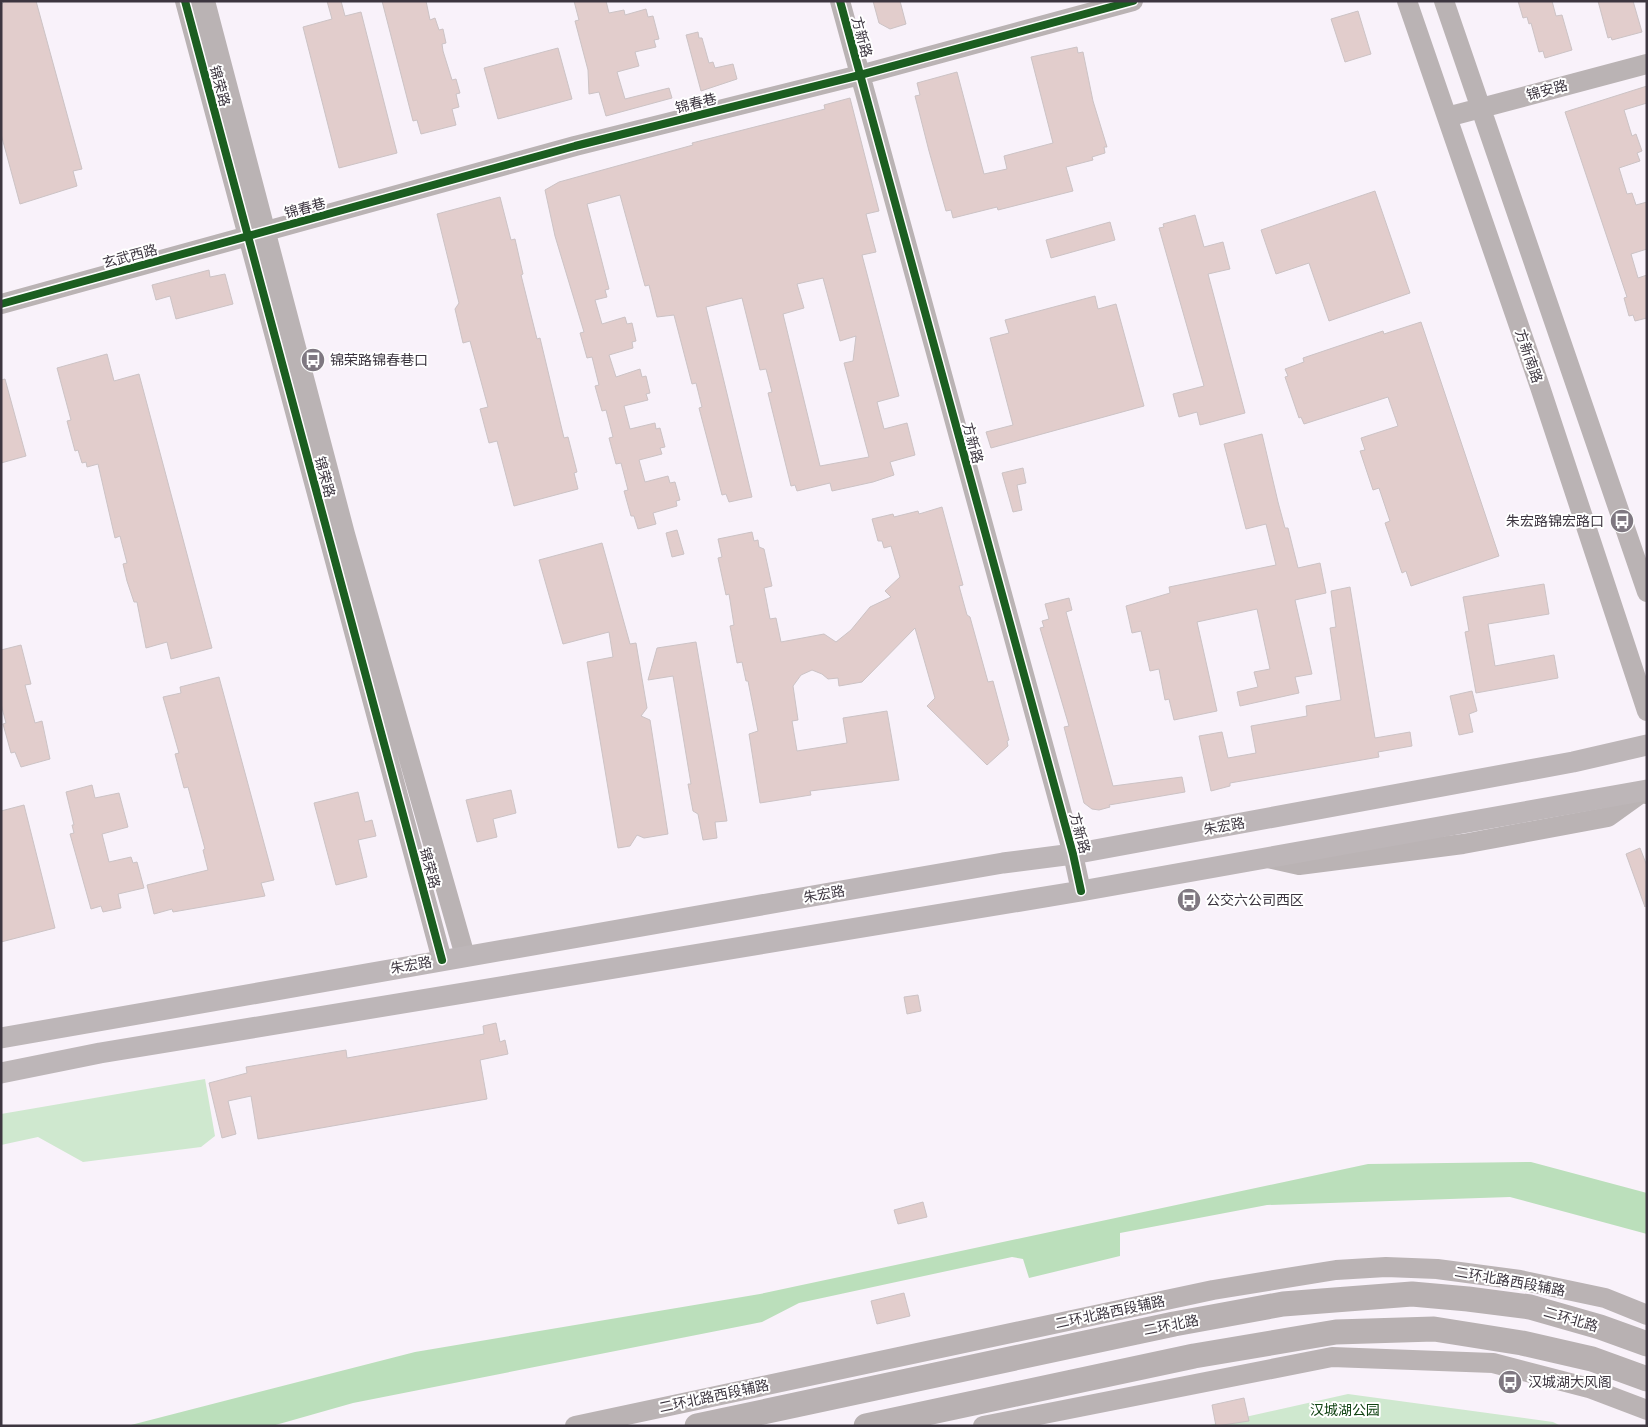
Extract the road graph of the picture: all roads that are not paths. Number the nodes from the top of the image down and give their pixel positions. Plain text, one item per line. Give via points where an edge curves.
1 (185, 1) edge
2 (205, 1) edge
3 (840, 1) edge
4 (1133, 1) edge
5 (1407, 1) edge
6 (1444, 1) edge
7 (1647, 64) edge
8 (860, 75) junction
9 (1480, 108) junction
10 (1447, 117) junction
11 (257, 234) junction
12 (1, 304) edge
13 (1647, 592) edge
14 (1647, 712) edge
15 (1647, 745) edge
16 (1646, 793) edge
17 (1073, 854) junction
18 (1081, 891) junction
19 (465, 956) junction
20 (442, 960) junction
21 (1, 1038) edge
22 (1, 1073) edge
23 (1647, 1315) edge
24 (1647, 1344) edge
25 (1647, 1378) edge
26 (1647, 1410) edge
27 (575, 1426) edge
28 (697, 1426) edge
29 (866, 1426) edge
30 (983, 1426) edge

1 - 11 street, 锦荣路
2 - 11 street, 锦荣路
3 - 8 street, 方新路
4 - 8 street, 锦春巷
5 - 10 street, 方新南路
6 - 9 street
7 - 9 street, 锦安路
8 - 11 street, 锦春巷 via 575,146
8 - 17 street, 方新路
9 - 10 street, 锦安路
9 - 13 street
10 - 14 street, 方新南路
11 - 12 street, 玄武西路
11 - 19 street, 锦荣路
11 - 20 street, 锦荣路
15 - 17 main road, 朱宏路 via 1563,764
16 - 18 main road
17 - 18 street, 方新路
17 - 19 main road, 朱宏路
18 - 22 main road via 100,1053
19 - 20 main road, 朱宏路
20 - 21 main road, 朱宏路
23 - 27 street, 二环北路西段辅路 via 1605,1298 1511,1279 1437,1269 1386,1267 1336,1270 1213,1290
24 - 28 highway, 二环北路 via 1600,1326 1530,1307 1468,1299 1412,1294 1283,1304 1174,1324
25 - 29 highway via 1592,1359 1434,1329 1336,1332 1194,1356
26 - 30 street via 1589,1388 1493,1363 1332,1357

